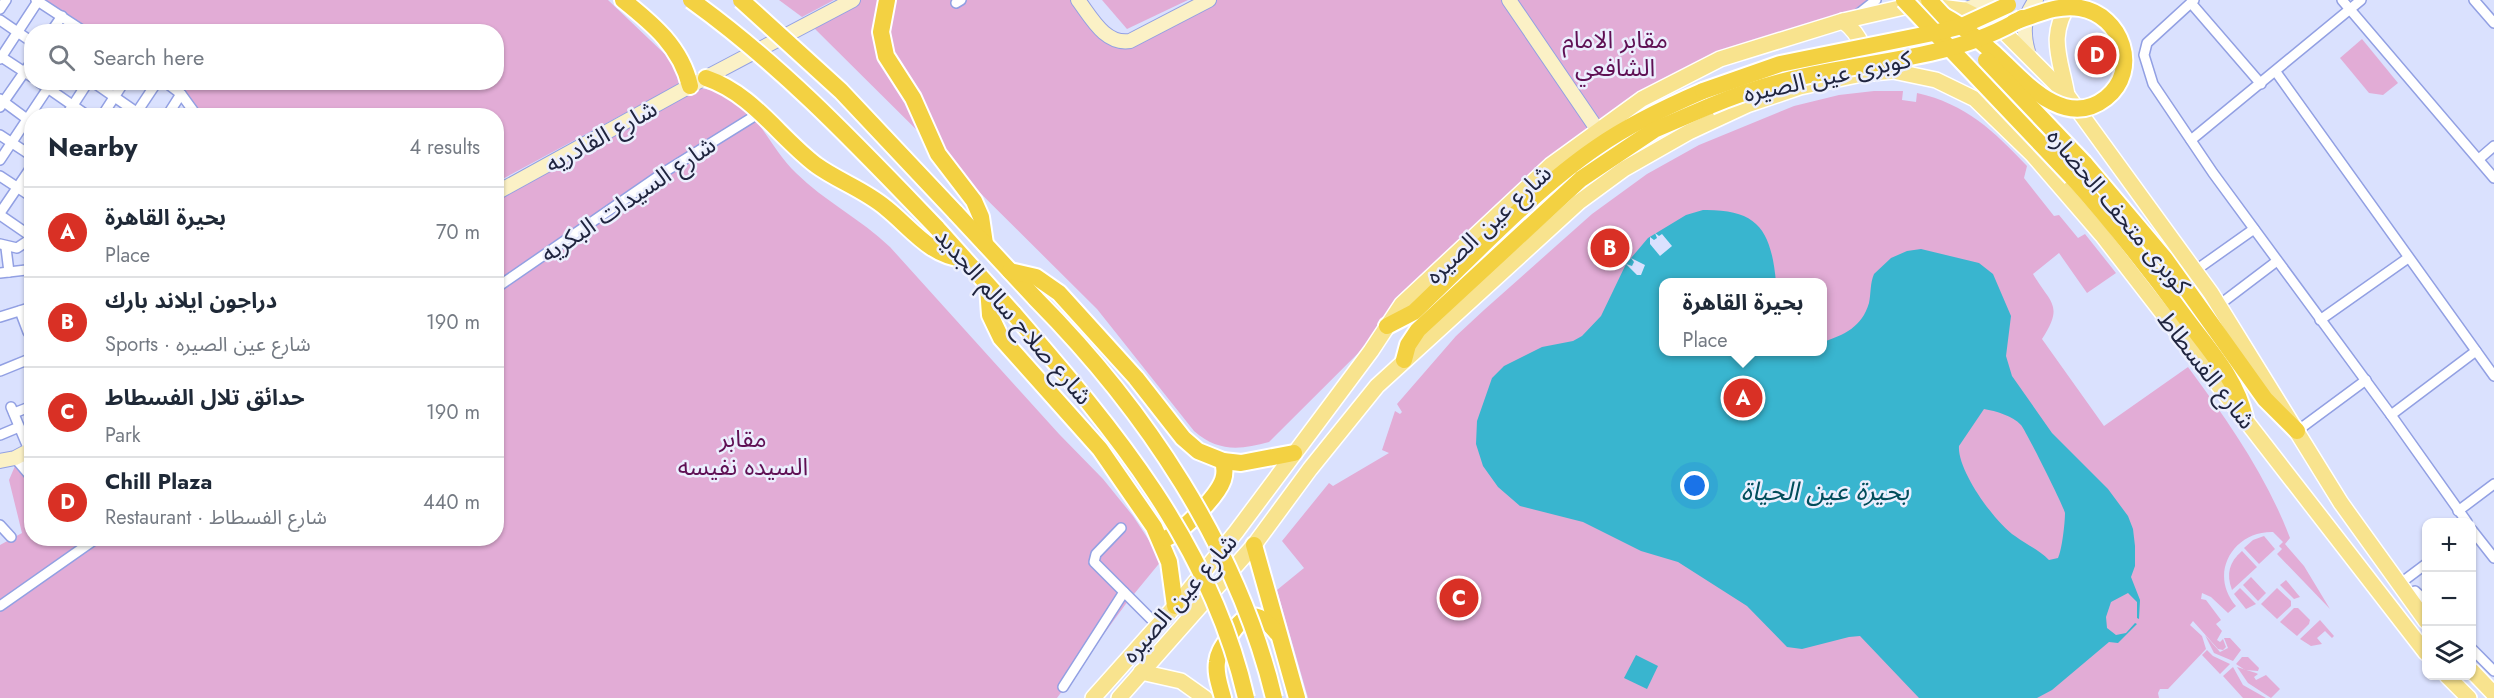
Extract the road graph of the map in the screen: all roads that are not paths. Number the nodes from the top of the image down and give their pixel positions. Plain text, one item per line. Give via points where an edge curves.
1 (6, 0) edge
2 (623, 0) edge
3 (691, 0) edge
4 (741, 0) edge
5 (853, 0) edge
6 (887, 0) edge
7 (1078, 0) edge
8 (1209, 0) edge
9 (1509, 0) edge
10 (1876, 0) edge
11 (1904, 0) edge
12 (1929, 0) edge
13 (1990, 0) edge
14 (2017, 0) edge
15 (2036, 0) edge
16 (2050, 0) edge
17 (2071, 0) edge
18 (2342, 0) edge
19 (2361, 0) edge
20 (2474, 0) edge
21 (37, 1) edge
22 (2193, 1) edge
23 (1962, 7) edge
24 (0, 9) edge
25 (2350, 9) junction
26 (62, 16) junction
27 (1944, 16) junction
28 (0, 20) edge
29 (1847, 20) junction
30 (2014, 22) junction
31 (2494, 23) edge
32 (56, 24) edge
33 (74, 24) edge
34 (18, 32) junction
35 (24, 36) edge
36 (2030, 56) junction
37 (0, 57) edge
38 (1720, 59) junction
39 (24, 72) edge
40 (2276, 72) junction
41 (1862, 74) junction
42 (706, 78) junction
43 (24, 79) edge
44 (2261, 84) junction
45 (690, 86) junction
46 (47, 90) edge
47 (56, 90) edge
48 (83, 90) edge
49 (104, 90) edge
50 (119, 90) edge
51 (152, 90) edge
52 (176, 90) edge
53 (181, 94) junction
54 (2067, 95) junction
55 (114, 97) junction
56 (1975, 99) junction
57 (1, 103) edge
58 (73, 105) junction
59 (1747, 105) junction
60 (35, 108) edge
61 (71, 108) edge
62 (77, 108) edge
63 (107, 108) edge
64 (130, 108) edge
65 (142, 108) edge
66 (172, 108) edge
67 (191, 108) edge
68 (760, 112) junction
69 (24, 113) edge
70 (24, 125) edge
71 (1598, 129) junction
72 (0, 135) edge
73 (2191, 140) junction
74 (12, 142) junction
75 (2494, 146) edge
76 (24, 150) edge
77 (2479, 159) junction
78 (0, 160) edge
79 (0, 176) edge
80 (24, 178) edge
81 (2494, 178) edge
82 (17, 188) junction
83 (504, 189) edge
84 (24, 192) edge
85 (0, 214) edge
86 (2254, 229) junction
87 (24, 232) edge
88 (24, 241) edge
89 (985, 244) junction
90 (3, 248) edge
91 (2408, 258) junction
92 (964, 259) junction
93 (2277, 261) junction
94 (24, 270) edge
95 (2196, 270) junction
96 (1010, 271) junction
97 (5, 273) edge
98 (504, 282) edge
99 (988, 286) junction
100 (2219, 304) junction
101 (24, 310) edge
102 (20, 311) junction
103 (0, 317) edge
104 (2320, 320) junction
105 (24, 322) edge
106 (1387, 326) junction
107 (2476, 351) junction
108 (1404, 360) junction
109 (24, 361) edge
110 (0, 370) edge
111 (2492, 370) edge
112 (2366, 380) junction
113 (24, 408) edge
114 (2391, 415) junction
115 (2246, 418) junction
116 (20, 427) junction
117 (2297, 431) junction
118 (0, 435) edge
119 (24, 436) edge
120 (24, 453) edge
121 (1294, 453) junction
122 (15, 458) junction
123 (0, 461) edge
124 (1223, 461) junction
125 (24, 469) edge
126 (2494, 484) edge
127 (2458, 511) junction
128 (2463, 518) edge
129 (0, 525) edge
130 (1121, 528) dead end
131 (2476, 535) edge
132 (11, 537) dead end
133 (1160, 539) junction
134 (1254, 545) junction
135 (86, 546) edge
136 (2494, 558) edge
137 (2422, 569) edge
138 (2401, 589) junction
139 (1124, 592) junction
140 (2422, 597) edge
141 (0, 606) edge
142 (1175, 606) junction
143 (2422, 615) edge
144 (1157, 626) junction
145 (1280, 637) junction
146 (2422, 647) edge
147 (2476, 653) edge
148 (2494, 671) edge
149 (1141, 672) junction
150 (2476, 675) edge
151 (2452, 680) edge
152 (1063, 687) dead end
153 (2494, 694) edge
154 (1093, 698) edge
155 (1119, 698) edge
156 (1205, 698) edge
157 (1223, 698) edge
158 (1246, 698) edge
159 (1274, 698) edge
160 (1297, 698) edge
161 (2469, 698) edge

1 - 24 street
2 - 45 highway via 669,41
3 - 92 highway, شارع صلاح سالم الجديد, bridge via 822,108
4 - 89 highway, شارع صلاح سالم الجديد, bridge via 828,78
5 - 42 street, شارع القادريه
6 - 89 highway via 881,32 886,56 913,98 939,154 974,201
7 - 8 street via 1109,38 1119,43
9 - 71 street
10 - 29 street
11 - 115 highway, كوبرى متحف الحضاره, bridge via 2072,177 2145,263 2221,365 2239,396
12 - 27 highway, كوبرى متحف الحضاره, bridge
13 - 23 street
14 - 106 highway, كوبرى عين الصيره, bridge via 1962,26 1755,72 1644,118 1568,169 1414,312
15 - 36 street via 2025,22
16 - 30 highway, كوبرى عين الصيره, bridge
17 - 54 main road via 2056,34 2055,47
18 - 25 street
19 - 25 street
20 - 31 street
21 - 26 street
21 - 34 street
22 - 44 street
22 - 73 street via 2147,44 2144,55 2153,84
23 - 29 main road, شارع عين الصيره via 1925,5
23 - 36 main road, شارع عين الصيره via 2000,28
25 - 40 street
25 - 77 street
26 - 32 street
26 - 33 street
27 - 30 highway, bridge via 1972,34 2036,92 2055,104 2086,107 2105,99 2118,84 2124,65 2123,45 2114,27 2099,14 2060,7
27 - 117 highway, كوبرى متحف الحضاره, bridge via 2084,164 2165,260 2265,399
28 - 34 street
29 - 38 main road, شارع عين الصيره
29 - 41 main road via 1862,45
30 - 108 highway, كوبرى عين الصيره, bridge via 1943,50 1761,86 1654,130 1606,160 1559,198 1418,330
34 - 35 street
34 - 37 street
36 - 54 main road, شارع الفسطاط
36 - 56 main road via 2028,75 2017,91 2000,100
37 - 39 street
38 - 59 main road via 1722,83 1737,102
38 - 71 main road, شارع عين الصيره via 1642,99
40 - 44 street
40 - 91 street
41 - 56 main road, شارع عين الصيره via 1915,74 1957,88
41 - 59 main road, شارع عين الصيره via 1800,87
42 - 45 street, شارع القادريه
42 - 68 highway via 735,92
43 - 57 street
44 - 73 street
45 - 83 street, شارع القادريه
46 - 60 street
47 - 58 street
48 - 58 street
49 - 55 street
50 - 55 street
51 - 65 street
52 - 53 street
53 - 66 street
53 - 67 street
54 - 95 main road, شارع الفسطاط
55 - 63 street
55 - 64 street
56 - 115 main road, شارع الفسطاط via 2076,203
57 - 69 street
58 - 61 street
58 - 62 street
59 - 108 main road, شارع عين الصيره via 1624,169 1579,202
68 - 92 highway via 807,157 873,198 934,250
68 - 98 street, شارع السيدات البكريه
70 - 74 street
71 - 106 main road, شارع عين الصيره via 1551,165 1410,295
72 - 74 street
73 - 86 street
74 - 76 street
74 - 78 street
75 - 77 street
77 - 81 street
79 - 82 street
80 - 82 street
82 - 84 street
82 - 85 street
85 - 87 street
86 - 93 street
86 - 95 street
88 - 90 street via 17,248
89 - 96 highway, شارع صلاح سالم الجديد
90 - 97 street
91 - 104 street
91 - 107 street
92 - 99 highway, شارع صلاح سالم الجديد
93 - 100 street
93 - 104 street
94 - 97 street
95 - 100 main road, شارع الفسطاط
96 - 124 highway via 1036,277 1059,292 1136,378 1183,438 1197,451
96 - 159 highway, شارع صلاح سالم الجديد, bridge via 1117,390 1191,500 1242,601
99 - 133 highway via 990,315 1001,338 1100,449
99 - 158 highway, شارع صلاح سالم الجديد, bridge via 1107,422 1164,504 1209,588
100 - 117 main road, شارع الفسطاط
101 - 102 street
102 - 103 street
102 - 105 street
104 - 112 street
106 - 121 main road, شارع عين الصيره
107 - 111 street
107 - 114 street
108 - 134 main road, شارع عين الصيره via 1354,413
109 - 110 street
112 - 114 street
112 - 117 street
113 - 116 street via 12,410
114 - 127 street
115 - 146 main road, شارع الفسطاط
116 - 118 street
116 - 119 street
117 - 138 main road, شارع الفسطاط
120 - 122 street
121 - 124 highway via 1241,463
121 - 142 main road, شارع عين الصيره
122 - 123 street
122 - 125 street
124 - 133 highway via 1225,473 1220,487 1183,529
126 - 127 street
127 - 128 street
129 - 132 street
130 - 139 street via 1094,559 1095,565
131 - 136 street
133 - 142 highway via 1171,574
134 - 145 highway
134 - 149 main road, شارع عين الصيره
135 - 141 street
137 - 138 street
138 - 140 street via 2415,591
138 - 143 main road, شارع الفسطاط
139 - 144 street
139 - 152 street
142 - 144 main road, شارع عين الصيره
144 - 154 main road, شارع عين الصيره
145 - 157 highway via 1261,617 1246,617 1237,624 1217,659
145 - 160 highway
147 - 148 street
149 - 155 main road, شارع عين الصيره
149 - 156 main road via 1181,681
150 - 153 main road
151 - 161 main road

